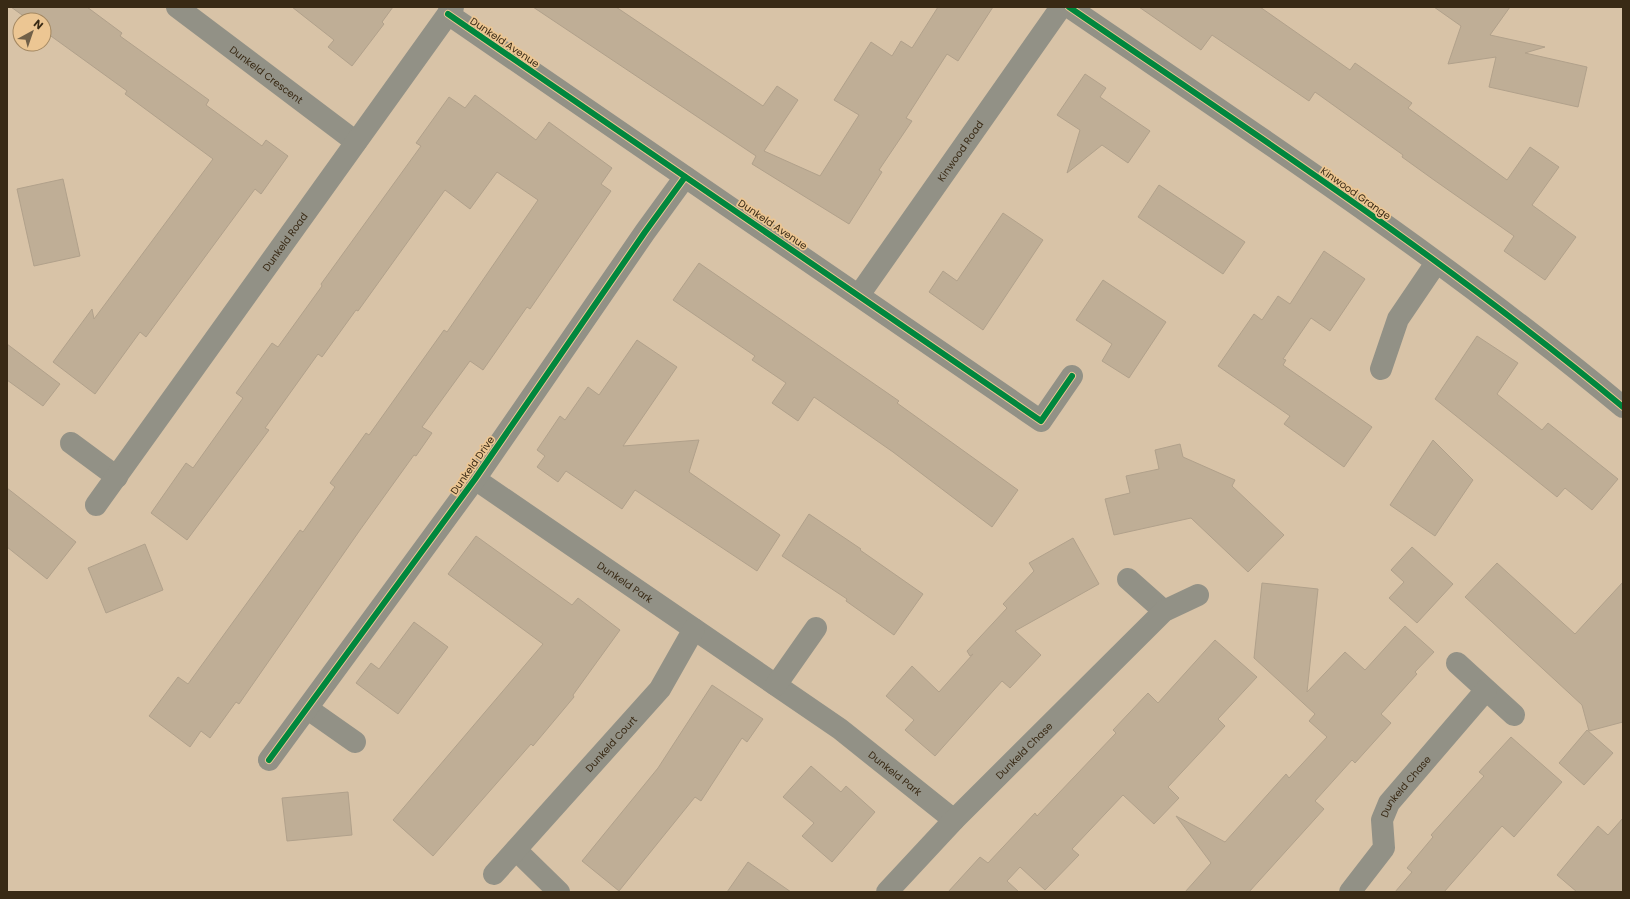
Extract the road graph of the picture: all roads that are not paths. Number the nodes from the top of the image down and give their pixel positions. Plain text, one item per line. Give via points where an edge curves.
1 (177, 7) edge
2 (1060, 7) edge
3 (1069, 7) edge
4 (450, 11) edge
5 (356, 142) junction
6 (686, 177) junction
7 (1436, 263) junction
8 (859, 295) junction
9 (1381, 369) dead end
10 (1072, 376) dead end
11 (1623, 407) edge
12 (71, 442) dead end
13 (117, 477) junction
14 (475, 479) junction
15 (96, 505) dead end
16 (1128, 579) dead end
17 (1198, 595) dead end
18 (1164, 612) junction
19 (816, 628) dead end
20 (694, 630) junction
21 (1457, 663) dead end
22 (776, 685) junction
23 (1486, 690) junction
24 (308, 709) junction
25 (1514, 715) dead end
26 (355, 742) dead end
27 (269, 760) dead end
28 (954, 820) junction
29 (516, 850) junction
30 (494, 874) dead end
31 (559, 892) edge
32 (887, 892) edge
33 (1350, 892) edge

1 - 5 street, Dunkeld Crescent
2 - 8 street, Kinwood Road
3 - 7 street, Kinwood Grange
4 - 5 street, Dunkeld Road
4 - 6 street, Dunkeld Avenue
5 - 13 street, Dunkeld Road
6 - 8 street, Dunkeld Avenue
6 - 14 street, Dunkeld Drive via 645,232
7 - 9 street via 1398,319
7 - 11 street, Kinwood Grange via 1579,370
8 - 10 street, Dunkeld Avenue via 1041,421
12 - 13 street
13 - 15 street, Dunkeld Road
14 - 20 street, Dunkeld Park
14 - 24 street, Dunkeld Drive
16 - 18 street
17 - 18 street, Dunkeld Chase
18 - 28 street, Dunkeld Chase
19 - 22 street
20 - 22 street, Dunkeld Park
20 - 29 street, Dunkeld Court via 660,689
21 - 23 street
22 - 28 street, Dunkeld Park via 840,729
23 - 25 street
23 - 33 street, Dunkeld Chase via 1389,803 1382,820 1384,848
24 - 26 street
24 - 27 street, Dunkeld Drive
28 - 32 street, Dunkeld Chase
29 - 30 street, Dunkeld Court
29 - 31 street

